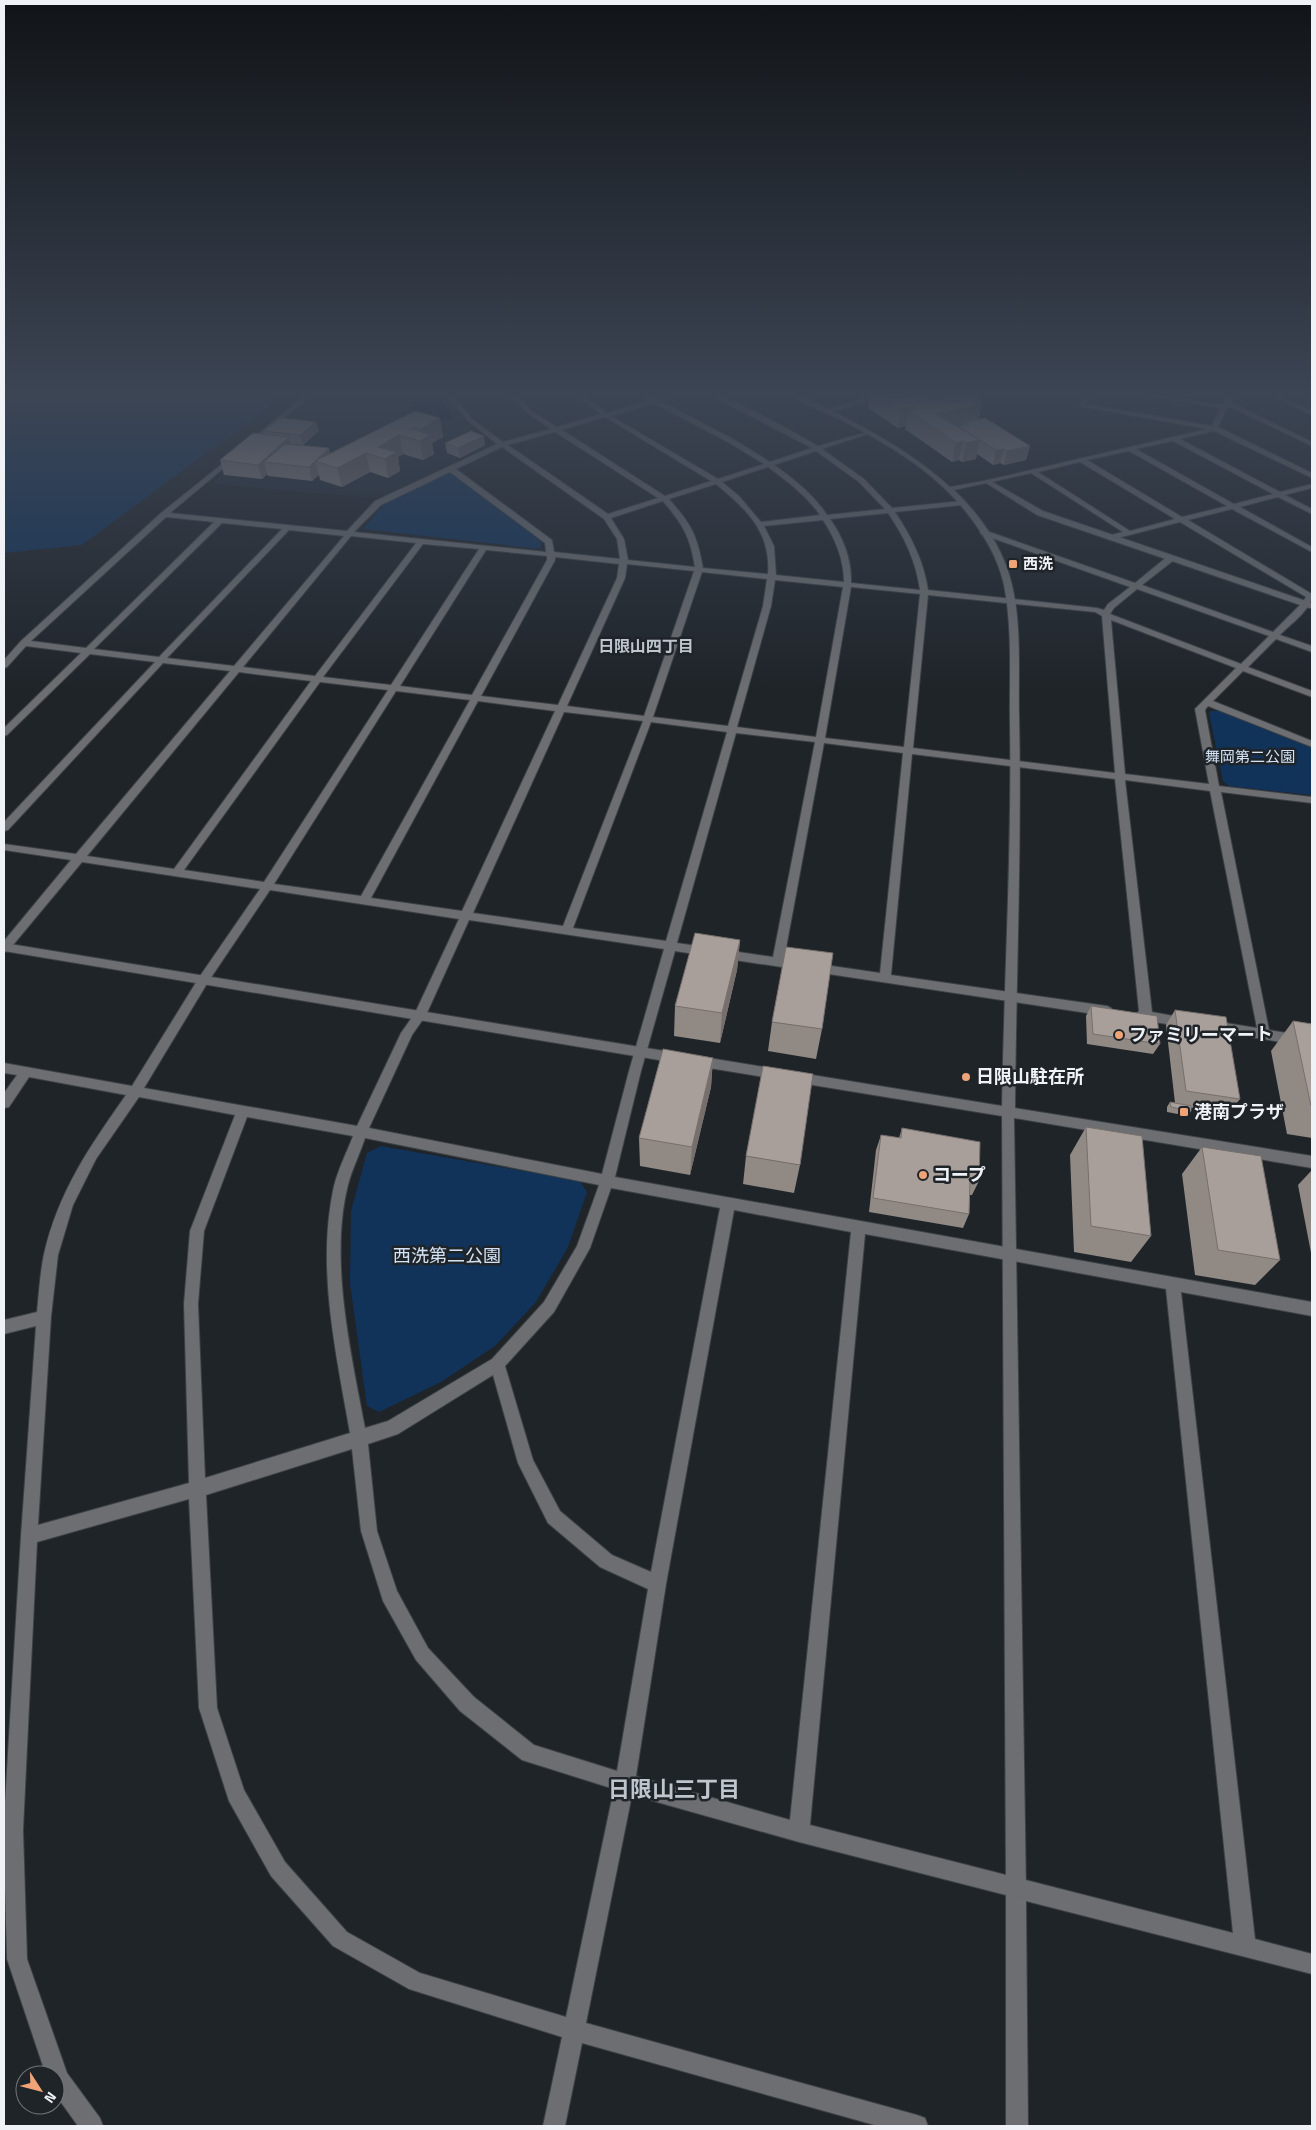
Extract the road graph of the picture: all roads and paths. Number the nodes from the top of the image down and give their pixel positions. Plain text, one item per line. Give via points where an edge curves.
1 (192, 491) edge
2 (402, 491) edge
3 (481, 491) edge
4 (570, 491) edge
5 (653, 491) edge
6 (690, 491) edge
7 (730, 491) edge
8 (802, 491) edge
9 (873, 491) edge
10 (952, 491) edge
11 (1003, 491) edge
12 (1064, 491) edge
13 (1134, 491) edge
14 (1207, 491) edge
15 (1274, 491) edge
16 (1290, 491) edge
17 (1279, 494) junction
18 (665, 499) junction
19 (962, 503) junction
20 (1234, 506) junction
21 (890, 510) junction
22 (1312, 512) edge
23 (164, 515) junction
24 (607, 517) junction
25 (826, 517) junction
26 (1180, 519) junction
27 (221, 520) junction
28 (759, 524) junction
29 (288, 527) junction
30 (984, 532) junction
31 (350, 533) junction
32 (1129, 533) junction
33 (1110, 538) junction
34 (421, 541) junction
35 (484, 547) junction
36 (1312, 550) edge
37 (551, 554) junction
38 (1171, 558) junction
39 (625, 562) junction
40 (699, 569) junction
41 (772, 577) junction
42 (848, 584) junction
43 (1136, 586) junction
44 (924, 593) junction
45 (1010, 601) junction
46 (1310, 604) edge
47 (1106, 614) junction
48 (1275, 636) junction
49 (24, 642) junction
50 (1312, 649) edge
51 (88, 650) junction
52 (162, 659) junction
53 (4, 664) edge
54 (1243, 667) junction
55 (238, 668) junction
56 (318, 678) junction
57 (395, 688) junction
58 (1312, 694) edge
59 (477, 698) junction
60 (1207, 702) junction
61 (560, 708) junction
62 (648, 719) junction
63 (731, 729) junction
64 (4, 733) edge
65 (820, 740) junction
66 (1312, 744) edge
67 (908, 751) junction
68 (1015, 764) junction
69 (1120, 776) junction
70 (1214, 789) junction
71 (1312, 800) edge
72 (4, 828) edge
73 (4, 847) edge
74 (79, 859) junction
75 (177, 872) junction
76 (268, 885) junction
77 (365, 899) junction
78 (464, 916) junction
79 (566, 932) junction
80 (671, 946) junction
81 (4, 947) edge
82 (778, 962) junction
83 (885, 978) junction
84 (204, 979) junction
85 (1012, 998) junction
86 (420, 1015) junction
87 (1146, 1016) junction
88 (1264, 1034) junction
89 (1312, 1042) edge
90 (640, 1052) junction
91 (4, 1068) edge
92 (26, 1072) junction
93 (136, 1091) junction
94 (4, 1103) edge
95 (242, 1112) junction
96 (1008, 1112) junction
97 (361, 1132) junction
98 (1312, 1162) edge
99 (607, 1181) junction
100 (728, 1203) junction
101 (859, 1226) junction
102 (1009, 1254) junction
103 (1173, 1284) junction
104 (1312, 1309) edge
105 (44, 1316) junction
106 (4, 1327) edge
107 (497, 1364) junction
108 (359, 1439) junction
109 (197, 1488) junction
110 (30, 1536) junction
111 (657, 1584) junction
112 (625, 1783) junction
113 (9, 1832) edge
114 (799, 1832) junction
115 (1016, 1889) junction
116 (1245, 1946) junction
117 (1312, 1964) edge
118 (573, 2030) junction
119 (92, 2126) edge
120 (554, 2126) edge
121 (916, 2126) edge
122 (1017, 2126) edge

1 - 23 street
2 - 31 street via 378,503
3 - 37 street via 548,542
4 - 24 street
5 - 18 street
6 - 18 street
7 - 28 street
8 - 25 street
9 - 21 street
10 - 19 street
11 - 33 street via 1031,510
12 - 32 street
13 - 26 street
14 - 20 street
15 - 17 street
16 - 17 street
17 - 20 street
17 - 22 street
18 - 24 street
18 - 40 street via 683,520 695,543
19 - 21 street
19 - 30 street
20 - 26 street
20 - 36 street
21 - 25 street
21 - 44 street via 905,533 919,565
23 - 27 street
23 - 49 street
24 - 39 street via 623,544
25 - 28 street
25 - 42 street via 846,563
26 - 32 street
26 - 46 street via 1310,596
27 - 29 street
27 - 51 street
28 - 41 street via 768,538
29 - 31 street
29 - 52 street
30 - 43 street
30 - 45 street via 1006,575
31 - 34 street
31 - 55 street
32 - 33 street
33 - 38 street
34 - 35 street
34 - 56 street
35 - 37 street
35 - 57 street
37 - 39 street
37 - 59 street via 551,560
38 - 43 street
38 - 46 street
39 - 40 street
39 - 61 street via 621,578
40 - 41 street
40 - 62 street
41 - 42 street
41 - 63 street via 767,606
42 - 44 street
42 - 65 street
43 - 47 street
43 - 48 street
44 - 45 street
44 - 67 street
45 - 47 street via 1097,610
45 - 68 street
46 - 48 street
47 - 54 street
47 - 69 street
48 - 50 street
48 - 54 street
49 - 51 street
49 - 53 street
51 - 52 street
51 - 64 street
52 - 55 street
52 - 72 street
54 - 58 street
54 - 60 street
55 - 56 street
55 - 74 street
56 - 57 street
56 - 75 street
57 - 59 street
57 - 76 street
59 - 61 street
59 - 77 street
60 - 66 street
60 - 70 street via 1200,709
61 - 62 street
61 - 78 street
62 - 63 street
62 - 79 street
63 - 65 street
63 - 80 street
65 - 67 street
65 - 82 street
67 - 68 street
67 - 83 street
68 - 69 street
68 - 85 street
69 - 70 street
69 - 87 street
70 - 71 street
70 - 88 street
73 - 74 street
74 - 75 street
74 - 81 street
75 - 76 street
76 - 77 street
76 - 84 street
77 - 78 street
78 - 79 street
78 - 86 street
79 - 80 street
80 - 82 street
80 - 90 street
81 - 84 street
82 - 83 street
83 - 85 street
84 - 86 street
84 - 93 street
85 - 87 street
85 - 96 street
86 - 90 street
86 - 97 street via 407,1033
87 - 88 street
88 - 89 street
90 - 96 street
90 - 99 street
91 - 92 street
92 - 93 street
92 - 94 street
93 - 95 street
93 - 105 street via 91,1155 66,1204 51,1255
95 - 97 street
95 - 109 street via 197,1231 190,1304
96 - 98 street
96 - 102 street
97 - 99 street
97 - 108 street via 341,1185 332,1240 339,1316
99 - 100 street
99 - 107 street via 583,1248 549,1307
100 - 101 street
100 - 111 street
101 - 102 street
101 - 114 street
102 - 103 street
102 - 115 street
103 - 104 street
103 - 116 street
105 - 106 street
105 - 110 street
107 - 108 street via 392,1428
107 - 111 street via 526,1463 554,1517 606,1561
108 - 109 street
108 - 112 street via 369,1531 389,1595 422,1654 467,1704 529,1753
109 - 110 street
109 - 118 street via 208,1708 236,1794 278,1869 340,1939 416,1982
110 - 113 street
111 - 112 street
112 - 114 street
112 - 118 street
113 - 119 street via 17,1959 58,2079
114 - 115 street
115 - 116 street
115 - 122 street
116 - 117 street
118 - 120 street
118 - 121 street

